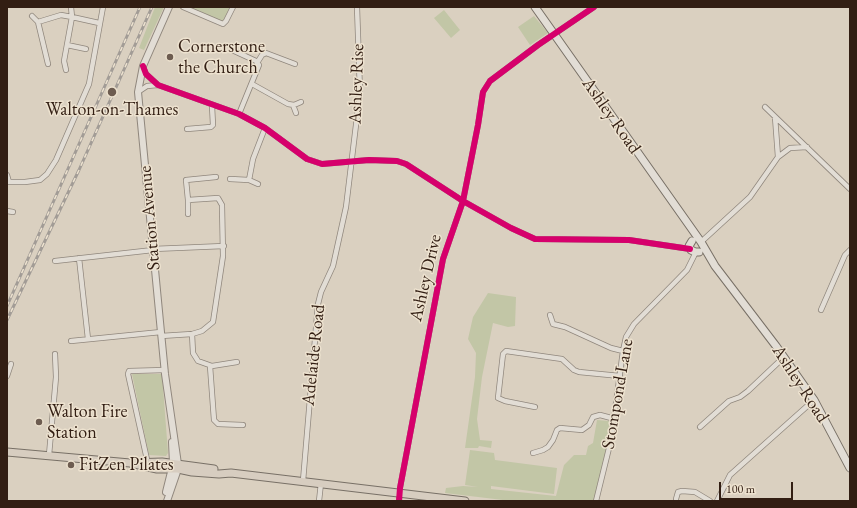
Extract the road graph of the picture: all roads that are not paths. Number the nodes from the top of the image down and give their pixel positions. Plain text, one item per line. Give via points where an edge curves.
1 (71, 7) edge
2 (103, 7) edge
3 (169, 7) edge
4 (184, 7) edge
5 (233, 7) edge
6 (357, 7) edge
7 (535, 7) edge
8 (594, 7) edge
9 (32, 16) dead end
10 (72, 18) junction
11 (38, 22) junction
12 (99, 22) junction
13 (555, 34) junction
14 (67, 45) junction
15 (86, 49) dead end
16 (232, 50) dead end
17 (257, 63) junction
18 (48, 64) dead end
19 (294, 64) dead end
20 (143, 66) junction
21 (66, 70) dead end
22 (252, 84) junction
23 (158, 85) junction
24 (138, 92) junction
25 (301, 102) dead end
26 (294, 105) junction
27 (212, 106) junction
28 (765, 107) dead end
29 (296, 112) dead end
30 (239, 114) junction
31 (775, 117) junction
32 (265, 128) junction
33 (187, 129) dead end
34 (807, 148) junction
35 (778, 157) junction
36 (351, 162) junction
37 (7, 175) edge
38 (216, 177) dead end
39 (230, 179) dead end
40 (249, 180) junction
41 (8, 182) edge
42 (258, 184) dead end
43 (849, 187) edge
44 (188, 200) junction
45 (463, 201) junction
46 (188, 214) dead end
47 (224, 246) junction
48 (696, 246) junction
49 (153, 250) junction
50 (850, 250) edge
51 (79, 258) junction
52 (55, 261) dead end
53 (821, 310) dead end
54 (550, 315) dead end
55 (161, 334) junction
56 (192, 334) junction
57 (88, 339) junction
58 (71, 341) dead end
59 (623, 351) junction
60 (55, 354) dead end
61 (784, 358) junction
62 (237, 362) dead end
63 (11, 364) dead end
64 (210, 366) junction
65 (165, 370) junction
66 (7, 376) edge
67 (620, 376) junction
68 (814, 400) junction
69 (535, 407) dead end
70 (615, 419) junction
71 (243, 424) dead end
72 (700, 427) dead end
73 (7, 452) edge
74 (533, 453) dead end
75 (49, 455) junction
76 (148, 464) junction
77 (175, 466) junction
78 (850, 468) edge
79 (303, 481) junction
80 (321, 483) junction
81 (400, 493) junction
82 (676, 499) dead end
83 (165, 501) edge
84 (319, 501) edge
85 (399, 501) edge
86 (465, 501) edge
87 (596, 501) edge
88 (710, 501) edge
89 (717, 501) edge

1 - 10 street
2 - 12 street
3 - 20 street, Station Avenue
4 - 5 street via 223,24
6 - 36 street, Ashley Rise via 360,92
7 - 13 main road, Ashley Road
8 - 13 street, Ashley Drive
9 - 11 street
10 - 11 street via 61,15
10 - 12 street
10 - 14 street
11 - 18 street
12 - 41 street via 89,84 56,160 40,180
13 - 45 street, Ashley Drive via 490,81 483,92
13 - 48 main road, Ashley Road via 687,224
14 - 15 street
14 - 21 street via 64,61
16 - 17 street
17 - 19 street via 262,54 266,53
17 - 22 street via 259,65
20 - 23 street via 146,74
20 - 24 street, Station Avenue
22 - 26 street
22 - 30 street
23 - 24 street via 147,86
23 - 27 street
24 - 49 street, Station Avenue
25 - 26 street
26 - 29 street
27 - 30 street
27 - 33 street via 211,127
28 - 31 street
30 - 32 street
31 - 34 street
31 - 35 street
32 - 36 street via 313,162
32 - 40 street via 253,159
34 - 35 street via 790,148
34 - 43 street
35 - 48 street via 750,197
36 - 45 street via 369,160 406,164
36 - 79 street, Adelaide Road via 346,207 337,249 318,304
37 - 41 street
38 - 44 street via 186,180
39 - 40 street
40 - 42 street
44 - 46 street
44 - 47 street via 218,198 222,205
45 - 48 street via 535,239 629,240 677,248
45 - 81 street, Ashley Drive via 443,259
47 - 49 street
47 - 56 street via 214,322 202,331
48 - 59 street, Stompond Lane via 687,270 634,324 626,337
48 - 61 main road, Ashley Road via 715,266
49 - 51 street
49 - 55 street, Station Avenue
50 - 53 street via 845,255
51 - 52 street
51 - 57 street
54 - 59 street via 553,324
55 - 56 street
55 - 57 street
55 - 65 street, Station Avenue
56 - 64 street via 195,358
57 - 58 street
59 - 67 street, Stompond Lane
60 - 75 street via 56,377
61 - 68 main road, Ashley Road
61 - 72 street via 748,391 729,401
62 - 64 street
63 - 66 street
64 - 71 street via 214,420 218,424
65 - 76 street via 129,371 128,374
65 - 77 street, Station Avenue
67 - 69 street via 579,372 562,359 506,351 503,354 498,398
67 - 70 street, Stompond Lane
68 - 78 main road, Ashley Road
68 - 89 street via 730,475
70 - 74 street via 600,415 593,417 589,425 582,430 560,428 548,447
70 - 87 street, Stompond Lane
73 - 75 main road
75 - 76 main road
76 - 77 main road
77 - 79 main road
77 - 83 street, Station Avenue
79 - 80 main road
80 - 81 main road
80 - 84 street
81 - 85 street, Ashley Drive
81 - 86 main road
82 - 88 street via 678,492 682,491 695,492

